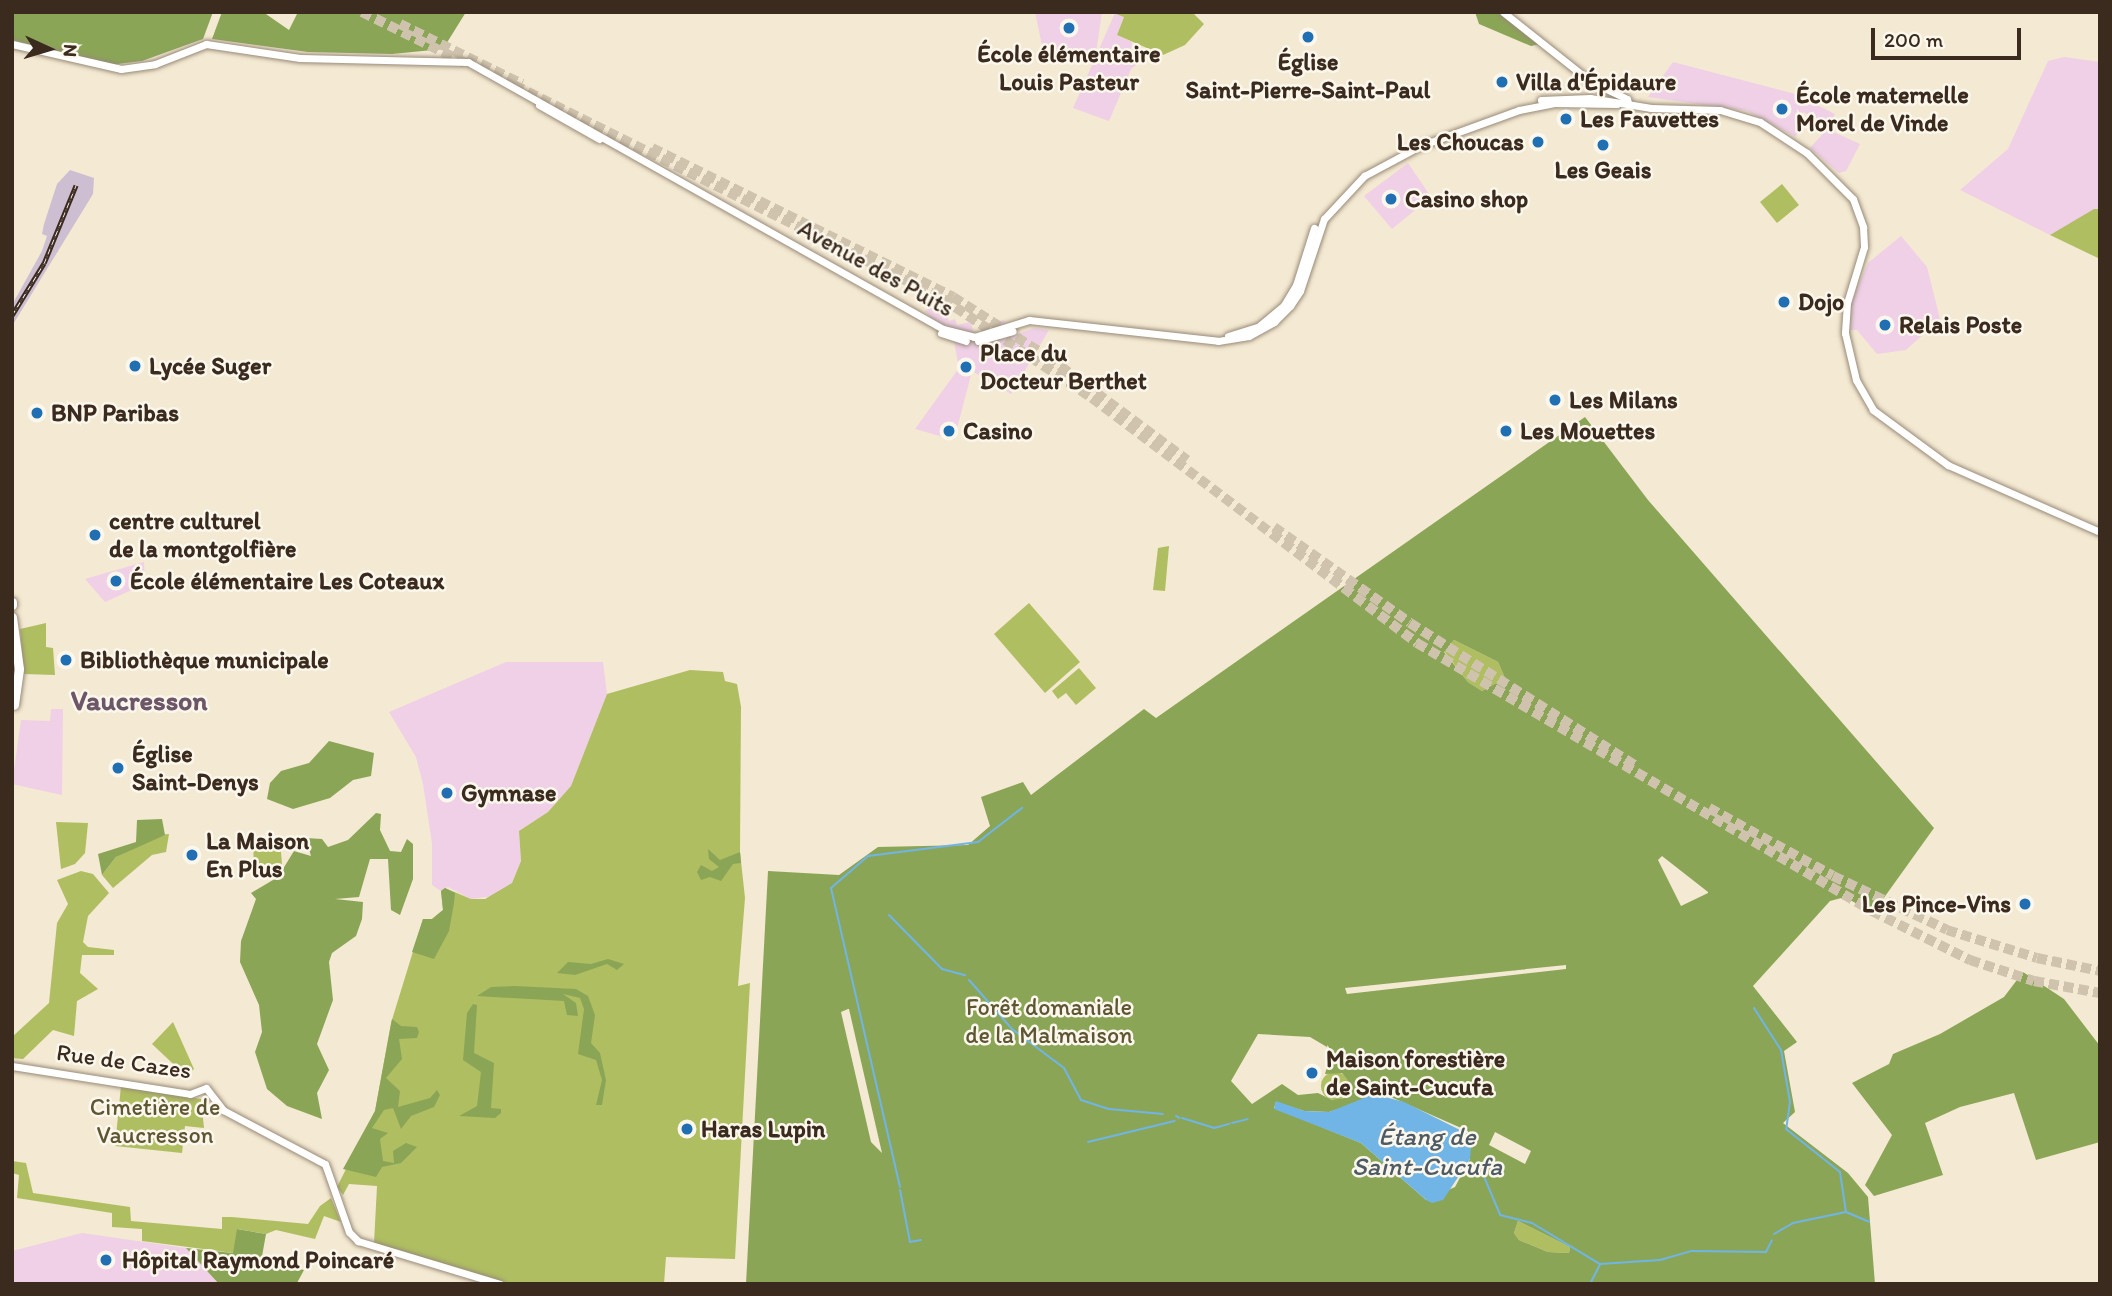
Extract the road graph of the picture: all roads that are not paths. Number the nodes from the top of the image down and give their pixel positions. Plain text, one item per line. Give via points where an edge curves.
1 (1503, 12) edge
2 (12, 44) edge
3 (1629, 106) junction
4 (2100, 532) edge
5 (12, 617) edge
6 (12, 669) edge
7 (14, 705) edge
8 (12, 717) edge
9 (12, 1064) edge
10 (500, 1284) edge

1 - 3 street via 1590,81 1627,99
2 - 3 street, Avenue des Puits via 121,69 155,64 206,44 311,59 455,61 498,76 955,340 972,342 992,340 1024,324 1214,338 1258,327 1280,310 1296,285 1310,238 1327,206 1345,187 1388,158 1471,122 1537,101 1575,98
3 - 4 street, Avenue des Puits via 1712,109 1747,118 1793,142 1831,174 1853,199 1863,227 1864,247 1847,303 1845,333 1856,380 1873,410 1948,465
5 - 7 main road via 19,669
6 - 7 main road
7 - 8 main road
9 - 10 street, Rue de Cazes via 190,1094 206,1088 223,1110 325,1164 352,1237

